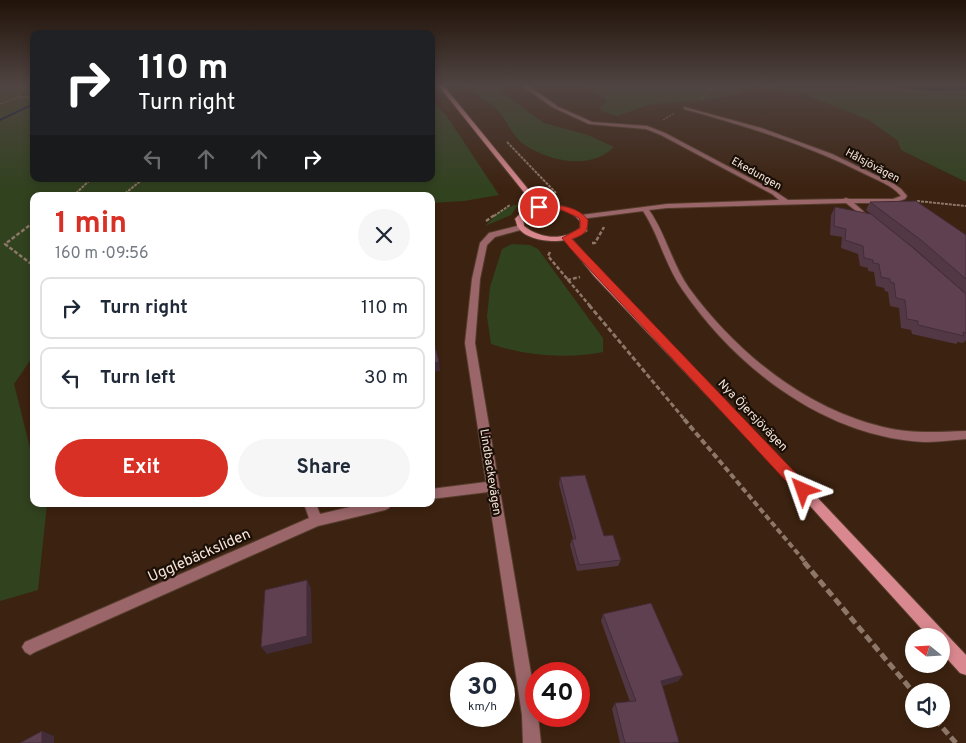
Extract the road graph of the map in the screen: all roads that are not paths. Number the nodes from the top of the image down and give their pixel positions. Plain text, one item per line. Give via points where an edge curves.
1 (468, 120) edge
2 (584, 120) edge
3 (727, 120) edge
4 (846, 200) junction
5 (786, 202) junction
6 (539, 207) junction
7 (644, 208) junction
8 (581, 216) junction
9 (877, 226) edge
10 (521, 227) junction
11 (570, 242) junction
12 (966, 434) edge
13 (493, 486) junction
14 (435, 493) edge
15 (311, 507) edge
16 (373, 507) edge
17 (316, 521) junction
18 (931, 628) edge
19 (30, 646) dead end
20 (950, 650) edge
21 (966, 667) edge
22 (532, 743) edge

1 - 6 street
2 - 5 street, Ekedungen via 647,128 663,134
3 - 4 street, Hålsjövägen via 825,152 904,194 903,198 894,200
4 - 5 street
4 - 9 street
5 - 7 street, Ekedungen
6 - 8 street via 563,208
6 - 10 street via 522,215
7 - 8 street, Ekedungen
7 - 12 street via 655,224 684,287 715,326 760,368 792,391 852,423 878,430 919,438
8 - 11 street via 584,229
10 - 11 street via 540,237
10 - 13 street, Lindbackevägen via 492,235 483,244 476,279 470,343
11 - 18 street, Nya Öjersjövägen
13 - 14 street
13 - 22 street, Lindbackevägen
15 - 17 street
16 - 17 street, Ugglebäcksliden
17 - 19 street, Ugglebäcksliden
20 - 21 street

